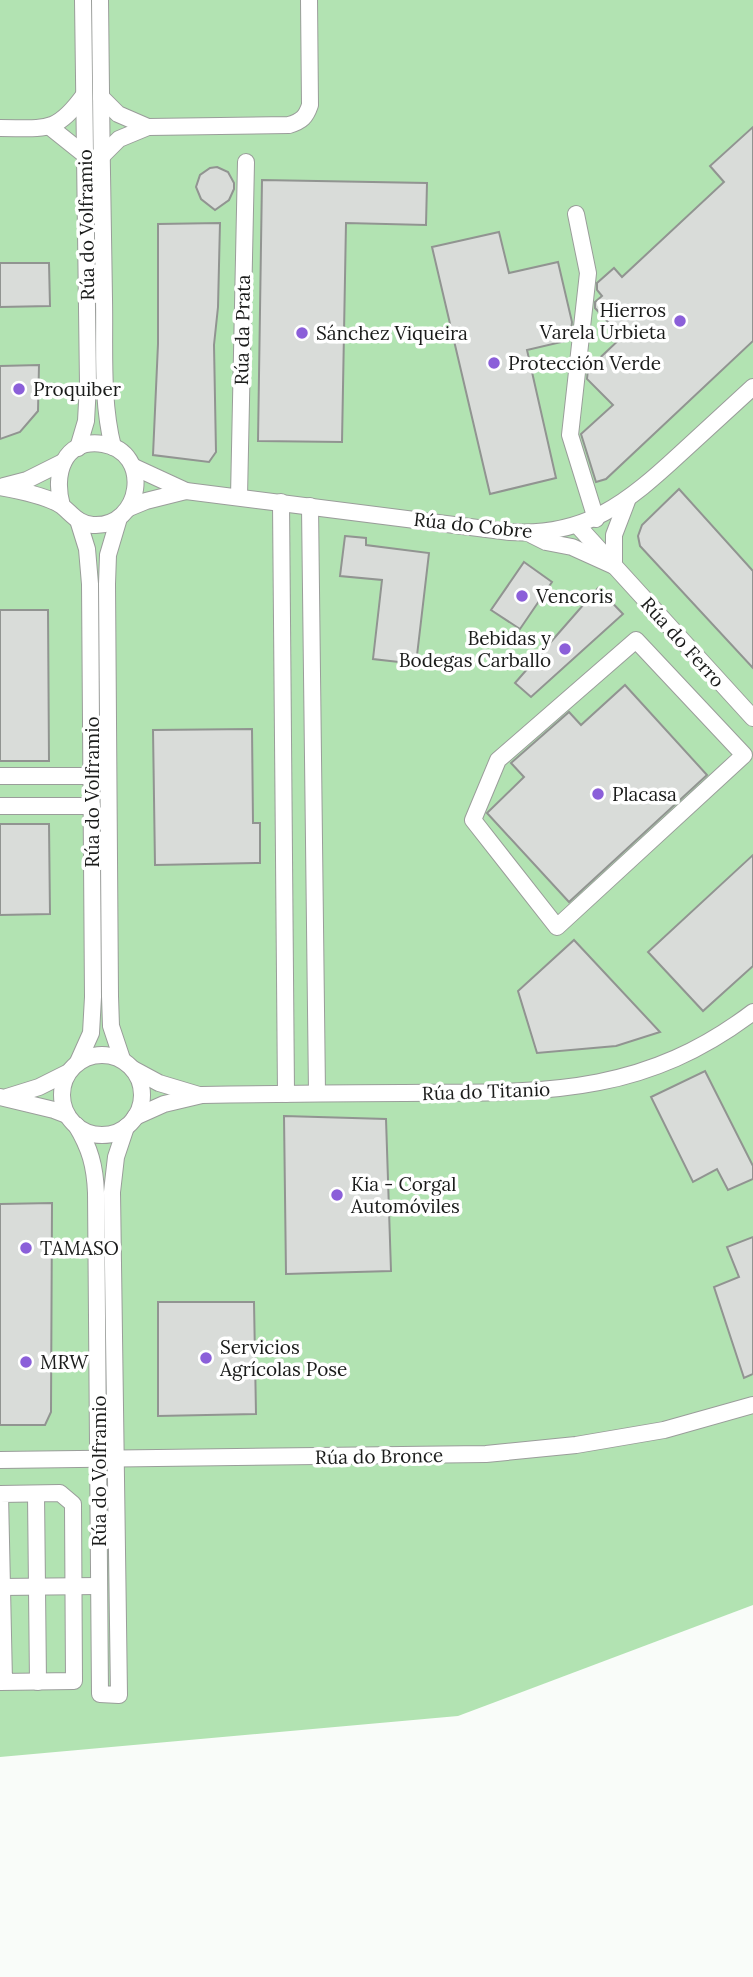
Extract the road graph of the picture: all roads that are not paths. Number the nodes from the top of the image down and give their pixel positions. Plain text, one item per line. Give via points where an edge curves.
1 (83, 0) edge
2 (100, 0) edge
3 (309, 0) edge
4 (84, 95) junction
5 (101, 97) junction
6 (50, 127) junction
7 (148, 127) junction
8 (0, 128) edge
9 (93, 156) junction
10 (246, 162) dead end
11 (576, 214) dead end
12 (753, 387) edge
13 (113, 447) junction
14 (78, 448) junction
15 (63, 462) junction
16 (134, 467) junction
17 (0, 487) edge
18 (186, 491) junction
19 (239, 497) junction
20 (627, 500) junction
21 (281, 502) junction
22 (62, 506) junction
23 (310, 506) junction
24 (124, 513) junction
25 (596, 519) junction
26 (78, 520) junction
27 (578, 526) junction
28 (526, 533) junction
29 (614, 566) junction
30 (684, 668) junction
31 (753, 718) edge
32 (0, 775) edge
33 (91, 776) junction
34 (0, 806) edge
35 (92, 806) junction
36 (753, 1012) edge
37 (127, 1064) junction
38 (73, 1068) junction
39 (317, 1093) junction
40 (286, 1094) junction
41 (201, 1096) junction
42 (2, 1097) edge
43 (71, 1120) junction
44 (130, 1122) junction
45 (753, 1405) edge
46 (107, 1459) junction
47 (0, 1460) edge
48 (36, 1494) junction
49 (73, 1586) junction
50 (99, 1586) junction
51 (1, 1587) edge
52 (36, 1587) junction
53 (2, 1682) edge
54 (38, 1682) junction

1 - 4 street, Rúa do Volframio
2 - 5 street, Rúa do Volframio
3 - 7 street via 310,105 306,117 289,125
4 - 6 street via 70,115
4 - 9 street, Rúa do Volframio
5 - 7 street via 118,114
5 - 9 street, Rúa do Volframio
6 - 8 street
6 - 9 street
7 - 9 street
9 - 13 street, Rúa do Volframio
9 - 14 street, Rúa do Volframio via 89,386
10 - 19 street, Rúa da Prata
11 - 25 street via 588,274 570,435
12 - 20 street, Rúa do Cobre
13 - 14 street via 89,444
13 - 16 street
14 - 15 street
15 - 17 street
15 - 22 street via 57,490
16 - 18 street
16 - 24 street via 135,496
17 - 22 street
18 - 19 street, Rúa do Cobre
18 - 24 street via 146,501
19 - 21 street, Rúa do Cobre
20 - 25 street, Rúa do Cobre
20 - 29 street via 614,535
21 - 23 street, Rúa do Cobre
21 - 40 street
22 - 26 street
23 - 28 street, Rúa do Cobre
23 - 39 street
24 - 26 street via 106,524
24 - 37 street, Rúa do Volframio via 108,555 107,584 111,1026
25 - 27 street, Rúa do Cobre
26 - 33 street, Rúa do Volframio via 87,549 90,584
27 - 28 street, Rúa do Cobre
27 - 29 street, Rúa do Ferro
28 - 29 street, Rúa do Ferro
29 - 30 street, Rúa do Ferro
30 - 30 street via 744,755 557,927 473,820 498,760 636,640
30 - 31 street, Rúa do Ferro
32 - 33 street
33 - 35 street, Rúa do Volframio
34 - 35 street
35 - 38 street, Rúa do Volframio via 91,1033
36 - 39 street, Rúa do Titanio via 688,1054 600,1083 490,1093
37 - 38 street via 108,1055 93,1056
37 - 41 street via 159,1083
37 - 44 street via 140,1081 142,1093 140,1107
38 - 42 street via 40,1087
38 - 43 street via 62,1088 62,1101
39 - 40 street, Rúa do Titanio
40 - 41 street, Rúa do Titanio
41 - 44 street via 164,1104
42 - 43 street via 54,1110
43 - 44 street via 88,1133 101,1135 115,1133
43 - 46 street, Rúa do Volframio via 88,1145 95,1168
44 - 46 street, Rúa do Volframio via 113,1179
45 - 46 street, Rúa do Bronce via 664,1430 485,1454
46 - 47 street, Rúa do Bronce
46 - 50 street, Rúa do Volframio
46 - 50 street, Rúa do Volframio via 119,1695 100,1694
48 - 49 street via 60,1493 73,1504
48 - 51 street via 0,1494
48 - 52 street
49 - 50 street
49 - 52 street
49 - 54 street via 74,1681
51 - 52 street
51 - 53 street
52 - 54 street
53 - 54 street

